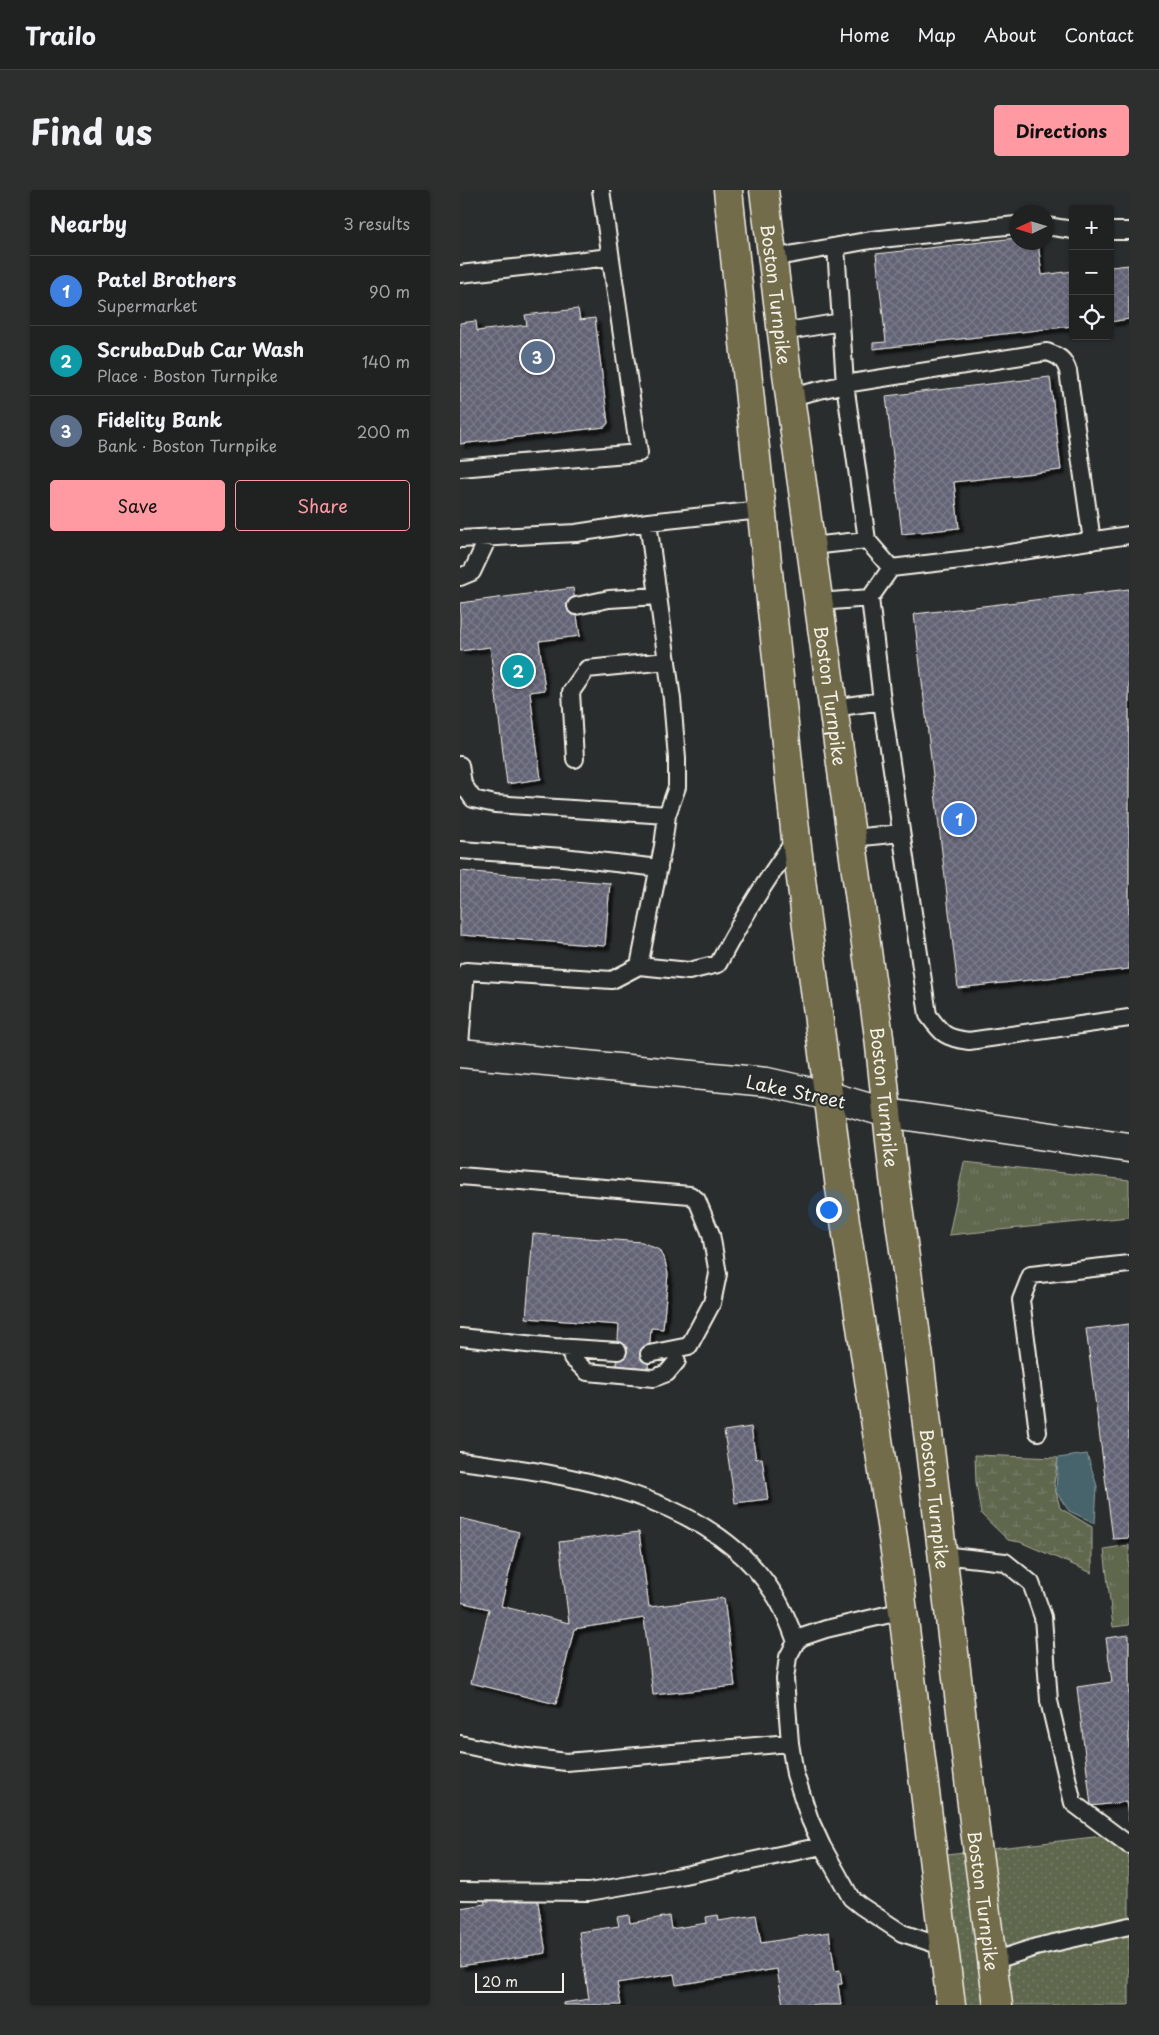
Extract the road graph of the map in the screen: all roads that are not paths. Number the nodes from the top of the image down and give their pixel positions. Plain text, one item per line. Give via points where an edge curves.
1 (601, 190) edge
2 (728, 190) edge
3 (764, 190) edge
4 (1009, 226) edge
5 (1054, 227) edge
6 (1069, 229) edge
7 (1114, 231) edge
8 (1129, 231) edge
9 (836, 246) junction
10 (610, 257) junction
11 (772, 258) junction
12 (460, 274) edge
13 (841, 322) junction
14 (782, 332) junction
15 (845, 384) junction
16 (790, 397) junction
17 (460, 468) edge
18 (761, 510) junction
19 (648, 522) junction
20 (1129, 535) edge
21 (488, 538) junction
22 (460, 539) edge
23 (866, 540) junction
24 (1092, 541) junction
25 (812, 546) junction
26 (891, 568) junction
27 (460, 577) edge
28 (658, 596) junction
29 (870, 598) junction
30 (819, 602) junction
31 (576, 606) dead end
32 (667, 662) junction
33 (882, 701) junction
34 (833, 708) junction
35 (575, 759) dead end
36 (460, 765) edge
37 (667, 816) junction
38 (901, 833) junction
39 (853, 838) junction
40 (796, 839) junction
41 (460, 850) edge
42 (659, 868) junction
43 (639, 966) junction
44 (463, 971) edge
45 (1129, 1018) edge
46 (460, 1044) edge
47 (460, 1053) edge
48 (829, 1096) junction
49 (887, 1113) junction
50 (1129, 1148) edge
51 (460, 1176) edge
52 (1129, 1264) edge
53 (460, 1337) edge
54 (689, 1346) junction
55 (555, 1347) junction
56 (572, 1358) junction
57 (677, 1361) junction
58 (1038, 1432) dead end
59 (460, 1461) edge
60 (942, 1555) junction
61 (903, 1611) junction
62 (796, 1642) junction
63 (790, 1743) junction
64 (460, 1744) edge
65 (1129, 1845) edge
66 (822, 1846) junction
67 (460, 1891) edge
68 (1129, 1926) edge
69 (944, 1947) junction
70 (993, 1961) junction
71 (951, 2005) edge
72 (998, 2005) edge

1 - 10 lane
2 - 18 highway, Boston Turnpike
3 - 11 highway, Boston Turnpike
4 - 9 lane
5 - 6 lane
7 - 8 lane
9 - 11 lane
9 - 13 lane
10 - 12 lane
10 - 17 lane via 639,453
11 - 14 highway, Boston Turnpike
13 - 14 lane
13 - 15 lane
14 - 16 highway, Boston Turnpike
15 - 16 lane
15 - 23 lane
15 - 24 lane via 1047,352 1058,355 1065,361 1068,372
16 - 25 highway, Boston Turnpike
18 - 19 lane
18 - 40 highway, Boston Turnpike
19 - 21 lane via 576,533
19 - 28 lane
20 - 24 lane
21 - 22 lane
21 - 27 lane via 472,572
23 - 25 lane
23 - 26 lane
24 - 26 lane
25 - 30 highway, Boston Turnpike
26 - 29 lane
28 - 31 lane via 608,599
28 - 32 lane
29 - 30 lane
29 - 33 lane
30 - 34 highway, Boston Turnpike
32 - 35 lane via 586,669 571,692
32 - 37 lane via 677,787
33 - 34 lane
33 - 38 lane
34 - 39 highway, Boston Turnpike
36 - 37 lane via 463,784 473,799 495,804
37 - 42 lane
38 - 39 lane
38 - 45 lane via 928,1015 938,1029 951,1039 969,1041
39 - 49 highway, Boston Turnpike
40 - 43 lane via 744,914 718,964 689,971
40 - 48 highway, Boston Turnpike
41 - 42 lane
42 - 43 lane
43 - 44 lane via 612,980
44 - 46 lane
47 - 48 street, Lake Street via 767,1082
48 - 49 street, Lake Street
48 - 61 highway, Boston Turnpike
49 - 50 street, Lake Street
49 - 60 highway, Boston Turnpike
51 - 54 lane via 690,1195 697,1200 711,1234 718,1274 712,1303
52 - 58 lane via 1031,1275 1021,1300
53 - 55 lane
54 - 57 lane
54 - 57 lane via 648,1359
55 - 56 lane
55 - 56 lane via 617,1356
56 - 57 lane via 587,1372 654,1378 667,1373
59 - 62 lane via 607,1486 682,1514 715,1534 749,1562 775,1594
60 - 65 lane via 1005,1562 1031,1583 1043,1617 1049,1700 1073,1803
60 - 70 highway, Boston Turnpike
61 - 62 lane via 826,1629
61 - 69 highway, Boston Turnpike
62 - 63 lane via 788,1657 785,1680
63 - 64 lane via 566,1762 521,1757
63 - 66 lane via 799,1790
66 - 67 lane via 589,1892
66 - 69 lane via 851,1898 902,1933
68 - 70 lane via 1036,1947
69 - 71 highway, Boston Turnpike
70 - 72 highway, Boston Turnpike

